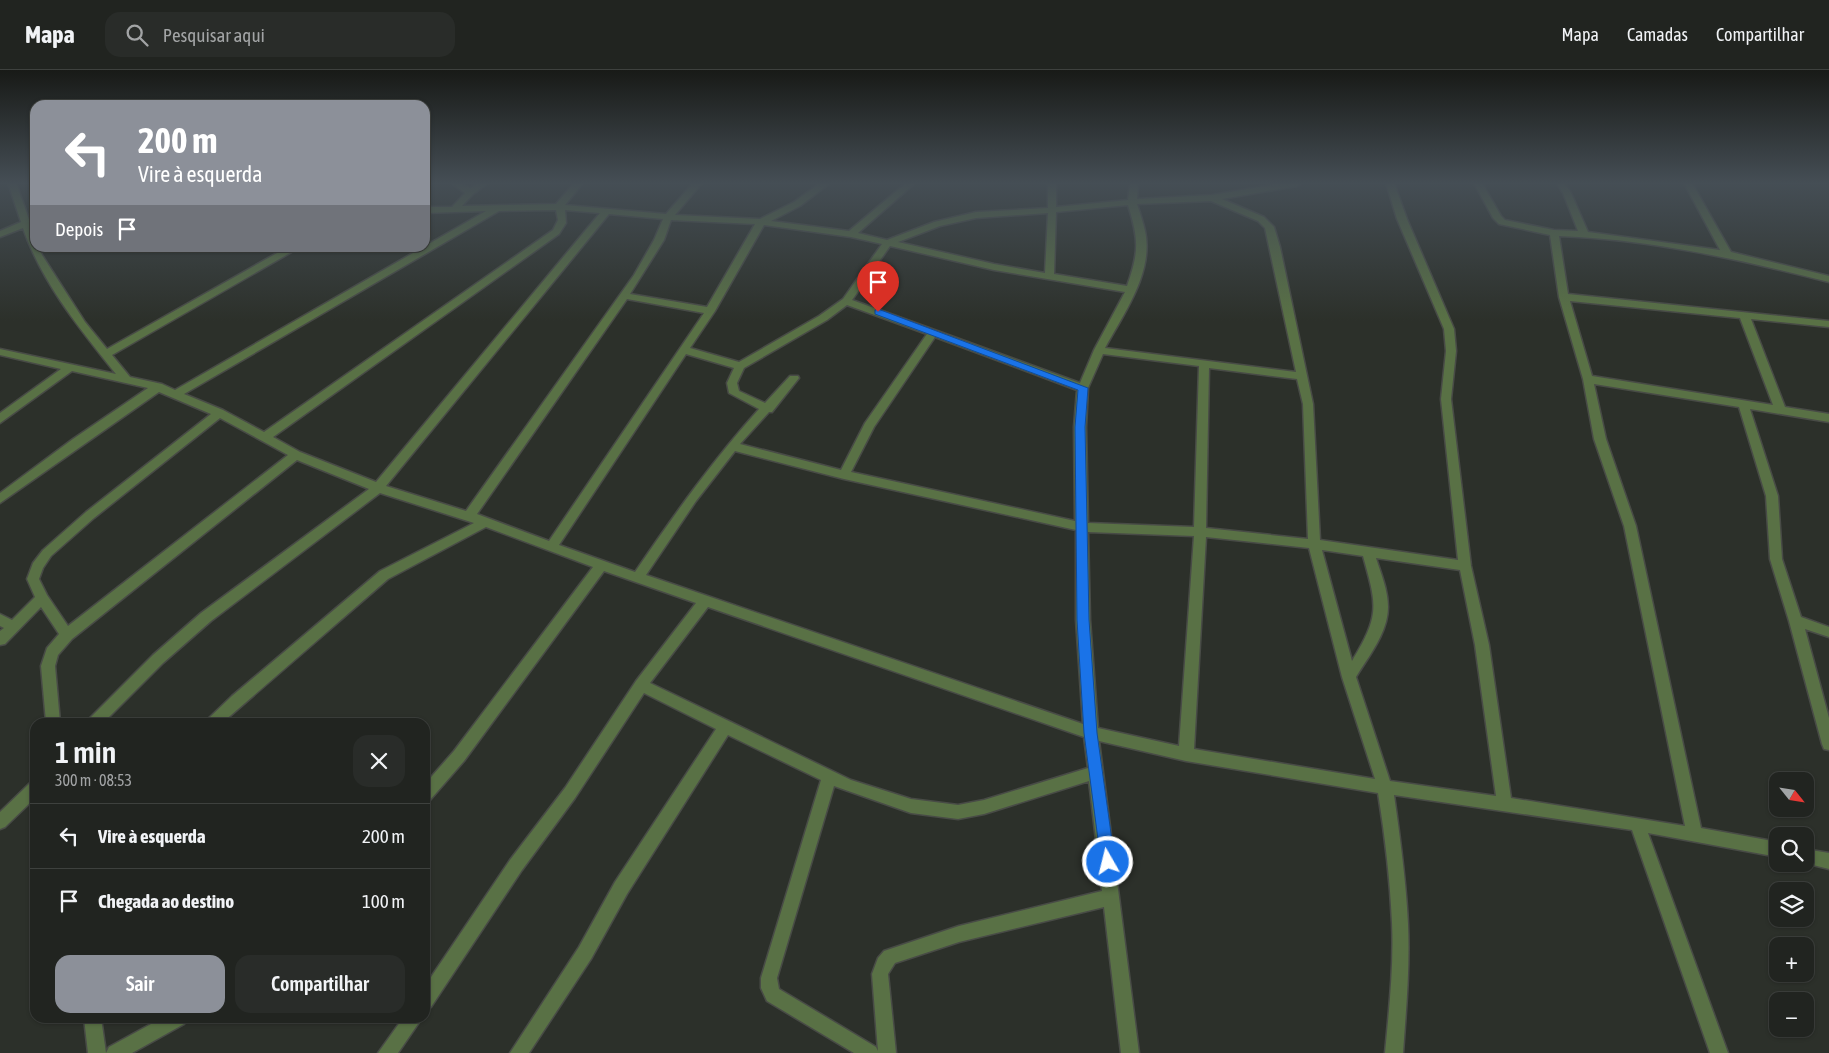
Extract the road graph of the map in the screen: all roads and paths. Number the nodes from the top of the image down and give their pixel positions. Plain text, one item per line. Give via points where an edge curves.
1 (12, 229) edge
2 (462, 229) edge
3 (559, 229) edge
4 (592, 229) edge
5 (663, 229) edge
6 (757, 229) edge
7 (813, 229) edge
8 (857, 229) edge
9 (924, 229) edge
10 (1051, 229) edge
11 (1140, 229) edge
12 (1270, 229) edge
13 (1406, 229) edge
14 (1534, 229) edge
15 (1582, 229) edge
16 (1713, 229) edge
17 (1554, 233) junction
18 (0, 234) edge
19 (851, 234) junction
20 (1584, 234) junction
21 (887, 243) junction
22 (430, 247) edge
23 (37, 252) edge
24 (285, 252) edge
25 (422, 252) edge
26 (1727, 254) junction
27 (1049, 277) junction
28 (1829, 279) edge
29 (1131, 290) junction
30 (624, 296) junction
31 (1564, 297) junction
32 (846, 301) junction
33 (710, 311) junction
34 (1744, 315) junction
35 (1829, 324) edge
36 (933, 333) junction
37 (684, 350) junction
38 (1099, 350) junction
39 (0, 352) edge
40 (106, 354) junction
41 (1204, 364) junction
42 (740, 366) junction
43 (70, 368) junction
44 (1302, 376) junction
45 (794, 378) dead end
46 (1588, 378) junction
47 (126, 379) junction
48 (158, 388) junction
49 (1083, 388) junction
50 (176, 394) junction
51 (1742, 403) junction
52 (1780, 408) junction
53 (768, 409) junction
54 (219, 413) junction
55 (1829, 418) edge
56 (0, 419) edge
57 (265, 437) junction
58 (732, 446) junction
59 (296, 455) junction
60 (844, 474) junction
61 (378, 488) junction
62 (0, 499) edge
63 (469, 516) junction
64 (486, 522) junction
65 (1081, 527) junction
66 (1200, 532) junction
67 (1314, 544) junction
68 (551, 547) junction
69 (1368, 552) junction
70 (601, 565) junction
71 (1465, 566) junction
72 (638, 577) junction
73 (42, 598) junction
74 (706, 600) junction
75 (0, 619) edge
76 (1796, 621) junction
77 (13, 627) junction
78 (1829, 632) edge
79 (67, 635) junction
80 (0, 640) edge
81 (1349, 677) junction
82 (641, 685) junction
83 (1825, 715) edge
84 (52, 718) edge
85 (99, 718) edge
86 (218, 718) edge
87 (726, 726) junction
88 (1091, 733) junction
89 (1829, 744) edge
90 (1186, 754) junction
91 (1096, 772) junction
92 (829, 777) junction
93 (1385, 787) junction
94 (430, 789) edge
95 (30, 793) edge
96 (1504, 803) junction
97 (0, 822) edge
98 (1637, 824) junction
99 (1694, 833) junction
100 (1769, 848) edge
101 (1814, 858) edge
102 (1829, 861) edge
103 (1112, 897) junction
104 (430, 994) edge
105 (94, 1023) edge
106 (169, 1023) edge
107 (409, 1023) edge
108 (97, 1053) edge
109 (115, 1053) edge
110 (387, 1053) edge
111 (519, 1053) edge
112 (870, 1053) edge
113 (887, 1053) edge
114 (1130, 1053) edge
115 (1394, 1053) edge
116 (1719, 1053) edge

1 - 18 street
2 - 22 street
3 - 57 street
4 - 61 street
5 - 30 street via 652,254
6 - 33 street
7 - 19 street
8 - 19 street
9 - 21 street
10 - 27 street
11 - 29 street via 1141,259
12 - 44 street
13 - 71 street via 1449,329 1451,351 1446,399
14 - 17 street
15 - 20 street
16 - 26 street
17 - 20 street
17 - 31 street
19 - 21 street
20 - 26 street
21 - 27 street
21 - 32 street
23 - 40 street via 81,324
24 - 40 street
25 - 50 street
26 - 28 street
27 - 29 street
29 - 38 street
30 - 33 street
30 - 63 street
31 - 34 street
31 - 46 street
32 - 36 street
32 - 42 street
33 - 37 street
34 - 35 street
34 - 52 street
36 - 49 street
36 - 60 street via 869,426
37 - 42 street
37 - 68 street
38 - 41 street
38 - 49 street
39 - 43 street
40 - 47 street
41 - 44 street
41 - 66 street
42 - 53 street via 732,383 734,392
43 - 47 street
43 - 56 street
44 - 67 street via 1308,412
45 - 53 street
46 - 51 street
46 - 99 street via 1600,439 1630,526
47 - 48 street
48 - 50 street
48 - 62 street
49 - 65 street
50 - 54 street
51 - 52 street
51 - 76 street via 1772,496 1776,559
52 - 55 street
53 - 58 street
54 - 57 street
54 - 73 street via 47,553 37,566 34,579
57 - 59 street
58 - 60 street
58 - 72 street
59 - 61 street
59 - 79 street
60 - 65 street
61 - 63 street
61 - 85 street via 206,617
63 - 64 street
64 - 68 street
64 - 86 street via 384,575
65 - 66 street
65 - 88 street via 1083,620
66 - 67 street
66 - 90 street
67 - 69 street
67 - 81 street
68 - 70 street
69 - 71 street
69 - 81 street via 1381,613
70 - 72 street
70 - 94 street via 459,756
71 - 96 street via 1482,645
72 - 74 street
73 - 77 street
73 - 79 street
74 - 82 street
74 - 88 street
75 - 77 street
76 - 78 street
76 - 83 street
77 - 80 street
79 - 84 street via 52,652 48,666
81 - 93 street
82 - 87 street
82 - 104 street
83 - 89 street
87 - 92 street
87 - 111 street
88 - 90 street
88 - 91 street
90 - 93 street
91 - 92 street via 958,812 912,806
91 - 103 street
92 - 112 street via 769,978 769,988 773,995
93 - 96 street
93 - 115 street via 1400,924
95 - 97 street
96 - 98 street
98 - 99 street
98 - 116 street
99 - 100 street
101 - 102 street
103 - 113 street via 959,934 890,957 880,974
103 - 114 street
105 - 108 street
106 - 109 street
107 - 110 street

